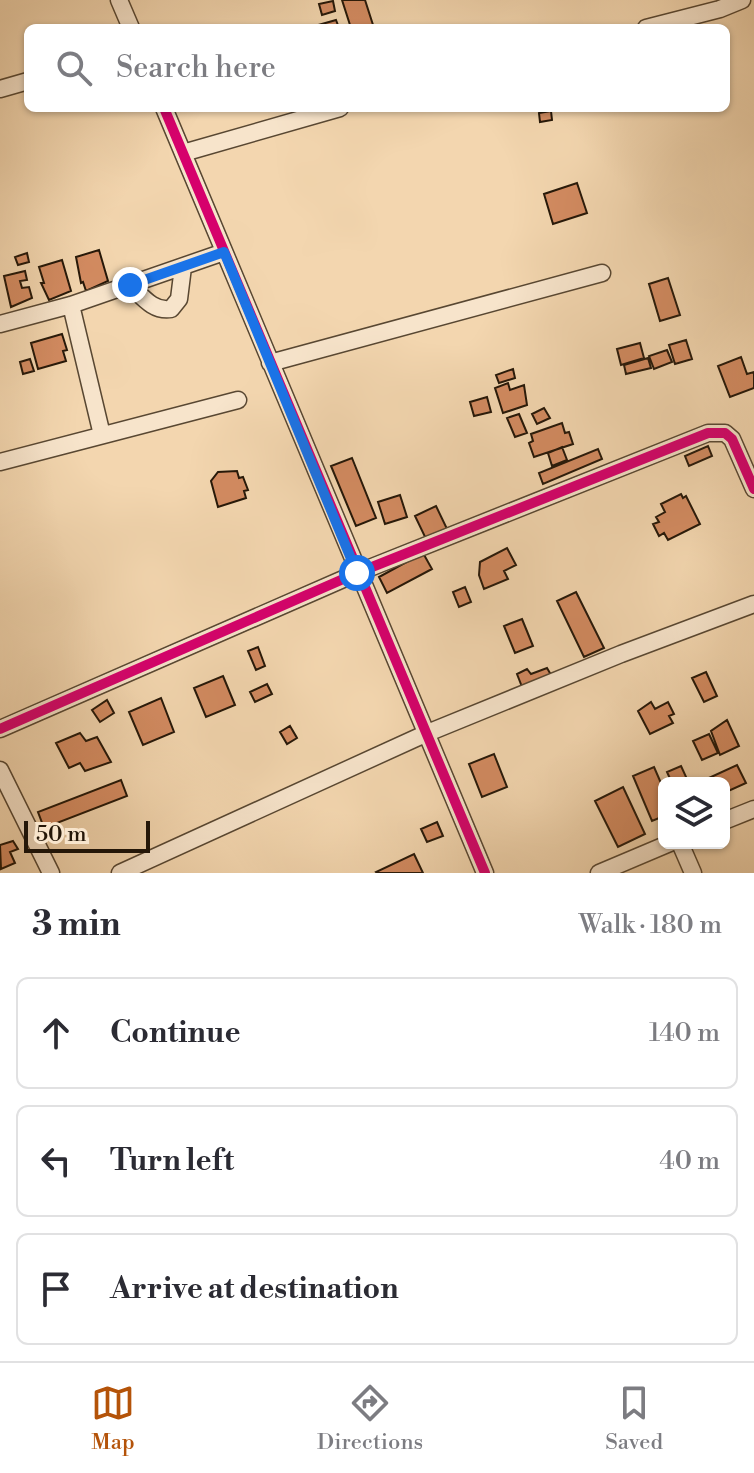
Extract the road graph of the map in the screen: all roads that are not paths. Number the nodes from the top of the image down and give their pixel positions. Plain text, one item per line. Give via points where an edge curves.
1 (119, 0) edge
2 (742, 0) edge
3 (129, 24) edge
4 (662, 24) edge
5 (24, 82) edge
6 (0, 89) edge
7 (166, 112) edge
8 (326, 112) edge
9 (183, 153) junction
10 (224, 252) junction
11 (183, 267) junction
12 (602, 273) dead end
13 (130, 285) junction
14 (71, 305) junction
15 (0, 324) edge
16 (270, 363) junction
17 (238, 400) dead end
18 (102, 435) junction
19 (0, 462) edge
20 (754, 489) edge
21 (357, 573) junction
22 (754, 604) edge
23 (0, 729) edge
24 (425, 734) junction
25 (0, 770) edge
26 (754, 809) edge
27 (730, 819) edge
28 (658, 848) edge
29 (683, 849) edge
30 (51, 873) edge
31 (120, 873) edge
32 (485, 873) edge
33 (599, 873) edge
34 (693, 873) edge

1 - 3 street
2 - 4 street
5 - 6 street
7 - 9 street
8 - 9 street
9 - 10 street
10 - 11 street
10 - 16 street
11 - 13 street
11 - 13 street via 179,299 171,309 154,307
12 - 16 street
13 - 14 street
14 - 15 street
14 - 18 street
16 - 21 street
17 - 18 street
18 - 19 street
20 - 21 street via 732,439 725,433 708,433
21 - 23 street
21 - 24 street
22 - 24 street
24 - 31 street
24 - 32 street
25 - 30 street
26 - 27 street
28 - 33 street
29 - 34 street

